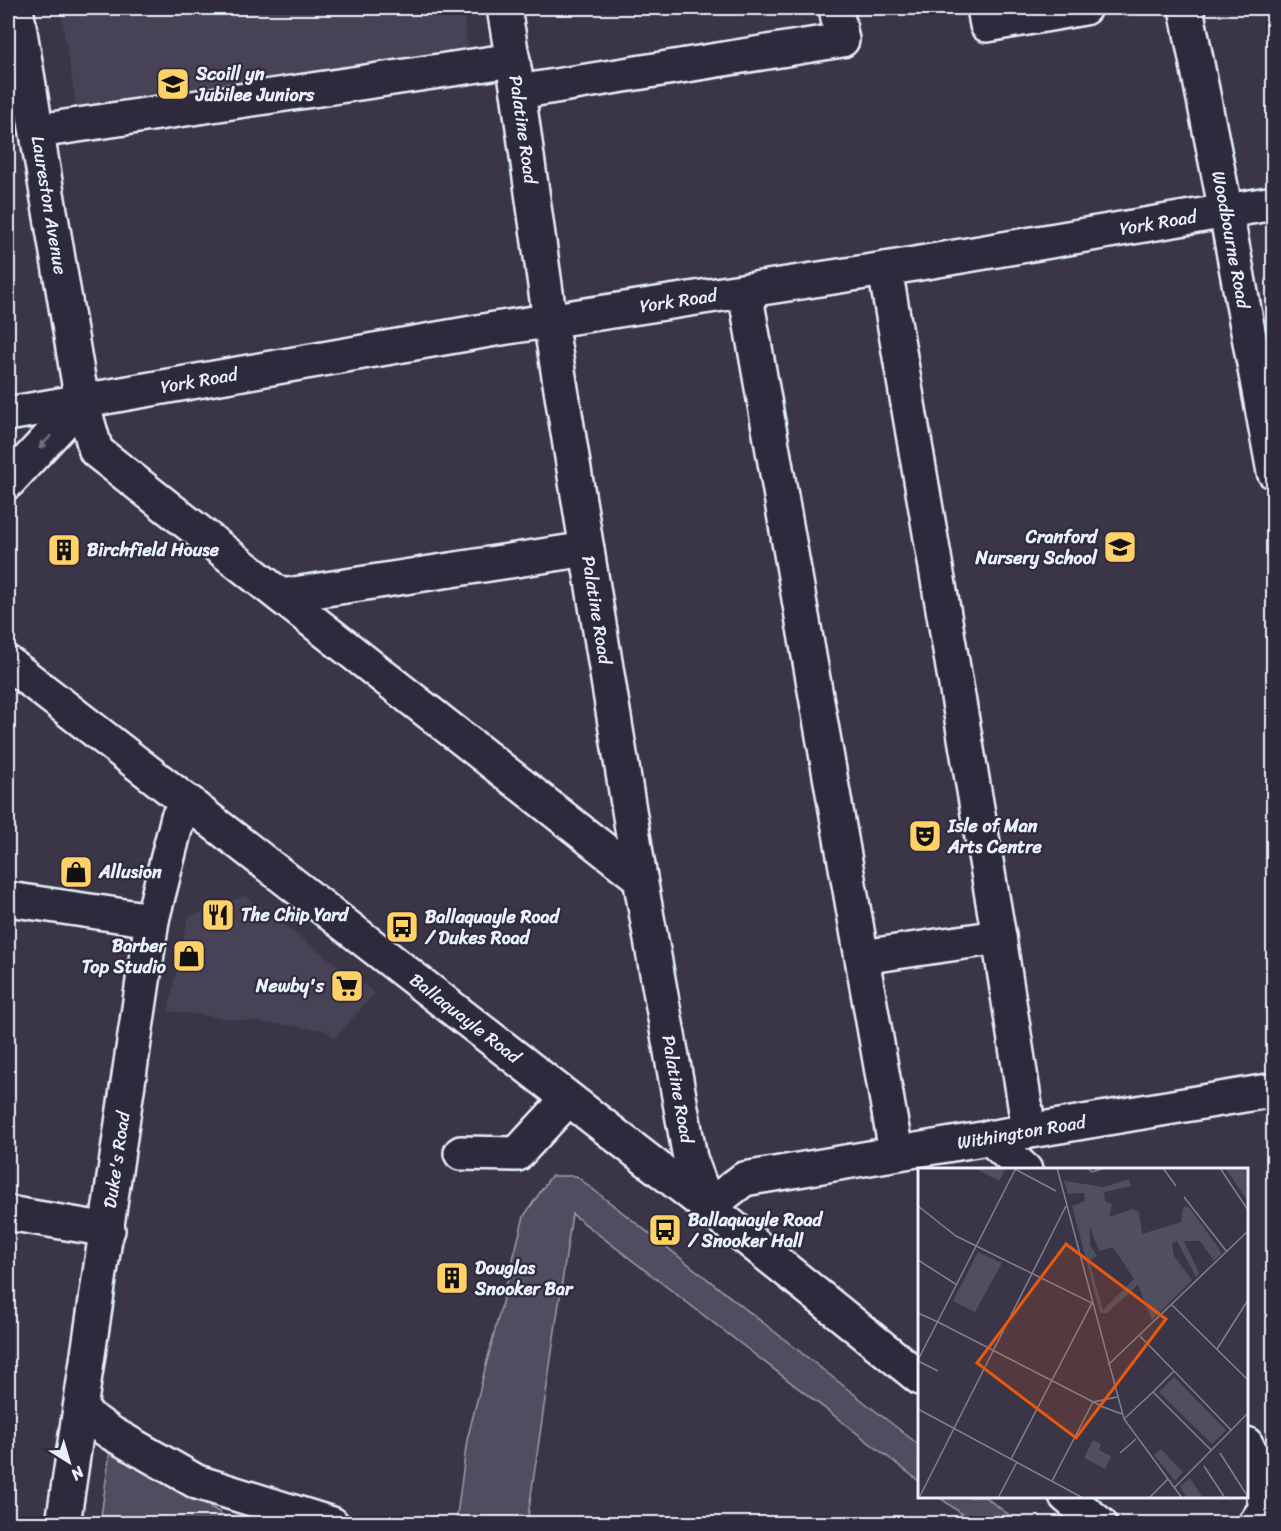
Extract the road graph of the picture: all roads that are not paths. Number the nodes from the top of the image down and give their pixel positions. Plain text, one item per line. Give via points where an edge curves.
1 (16, 8) edge
2 (504, 8) edge
3 (836, 8) edge
4 (984, 8) edge
5 (1084, 8) edge
6 (1186, 8) edge
7 (513, 60) junction
8 (518, 92) junction
9 (38, 131) junction
10 (1274, 203) edge
11 (1226, 212) junction
12 (885, 269) junction
13 (745, 291) junction
14 (550, 321) junction
15 (82, 402) junction
16 (8, 414) edge
17 (1274, 472) edge
18 (8, 482) edge
19 (587, 549) junction
20 (281, 596) junction
21 (8, 663) edge
22 (190, 803) junction
23 (640, 878) junction
24 (8, 899) edge
25 (153, 920) junction
26 (999, 937) junction
27 (862, 957) junction
28 (1274, 1090) edge
29 (568, 1099) junction
30 (1029, 1131) junction
31 (989, 1137) junction
32 (896, 1152) junction
33 (460, 1153) dead end
34 (1023, 1168) edge
35 (708, 1207) junction
36 (8, 1213) edge
37 (108, 1230) junction
38 (918, 1376) edge
39 (80, 1411) junction
40 (1248, 1448) edge
41 (1067, 1498) edge
42 (63, 1524) edge
43 (332, 1524) edge
44 (1100, 1524) edge
45 (1255, 1524) edge

1 - 9 main road, Laureston Avenue
2 - 7 main road, Palatine Road
3 - 8 main road via 842,40
4 - 5 main road via 987,25
6 - 11 main road, Woodbourne Road
7 - 8 main road, Palatine Road
7 - 9 main road
8 - 14 main road, Palatine Road
9 - 15 main road, Laureston Avenue
10 - 11 main road, York Road
11 - 12 main road, York Road
11 - 17 main road, Woodbourne Road
12 - 13 main road, York Road
12 - 26 main road
13 - 14 main road, York Road
13 - 27 main road
14 - 15 main road, York Road
14 - 19 main road, Palatine Road
15 - 16 main road, York Road
15 -> 18 main road
15 - 20 main road, Laureston Avenue via 96,451
19 - 20 main road
19 - 23 main road, Palatine Road
20 - 23 main road, Laureston Avenue
21 - 22 main road, Ballaquayle Road
22 - 25 main road, Duke's Road via 178,817
22 - 29 main road, Ballaquayle Road
23 - 35 main road, Palatine Road via 690,1158
24 - 25 main road
25 - 37 main road, Duke's Road
26 - 27 main road
26 - 30 main road
27 - 32 main road
28 - 30 main road, Withington Road
29 - 33 main road via 517,1154
29 - 35 main road, Ballaquayle Road
30 - 31 main road, Withington Road
31 - 32 main road, Withington Road
31 - 34 main road
32 - 35 main road, Withington Road via 744,1179
35 - 38 main road, Ballaquayle Road
36 - 37 main road
37 - 39 main road, Duke's Road
39 - 42 main road, Duke's Road
39 - 43 main road via 197,1482
40 - 45 main road via 1260,1473 1266,1508
41 - 44 main road

